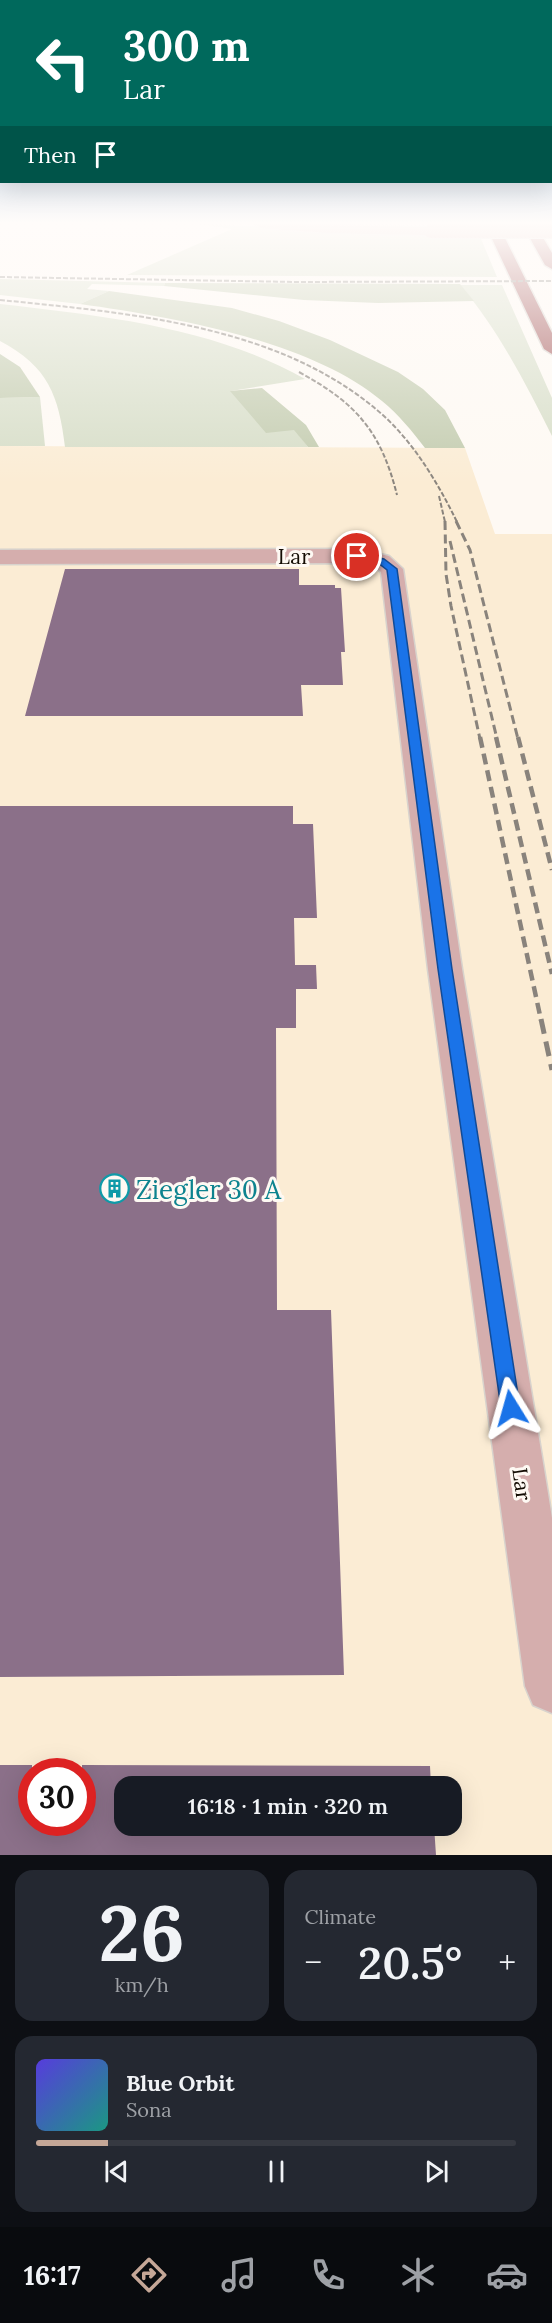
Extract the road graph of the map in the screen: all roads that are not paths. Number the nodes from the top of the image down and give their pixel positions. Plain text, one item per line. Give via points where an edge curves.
1 (533, 311) edge
2 (552, 349) edge
3 (0, 557) edge
4 (552, 1686) edge

1 - 2 highway
3 - 4 street, Lar via 357,556 381,561 392,569 445,969

